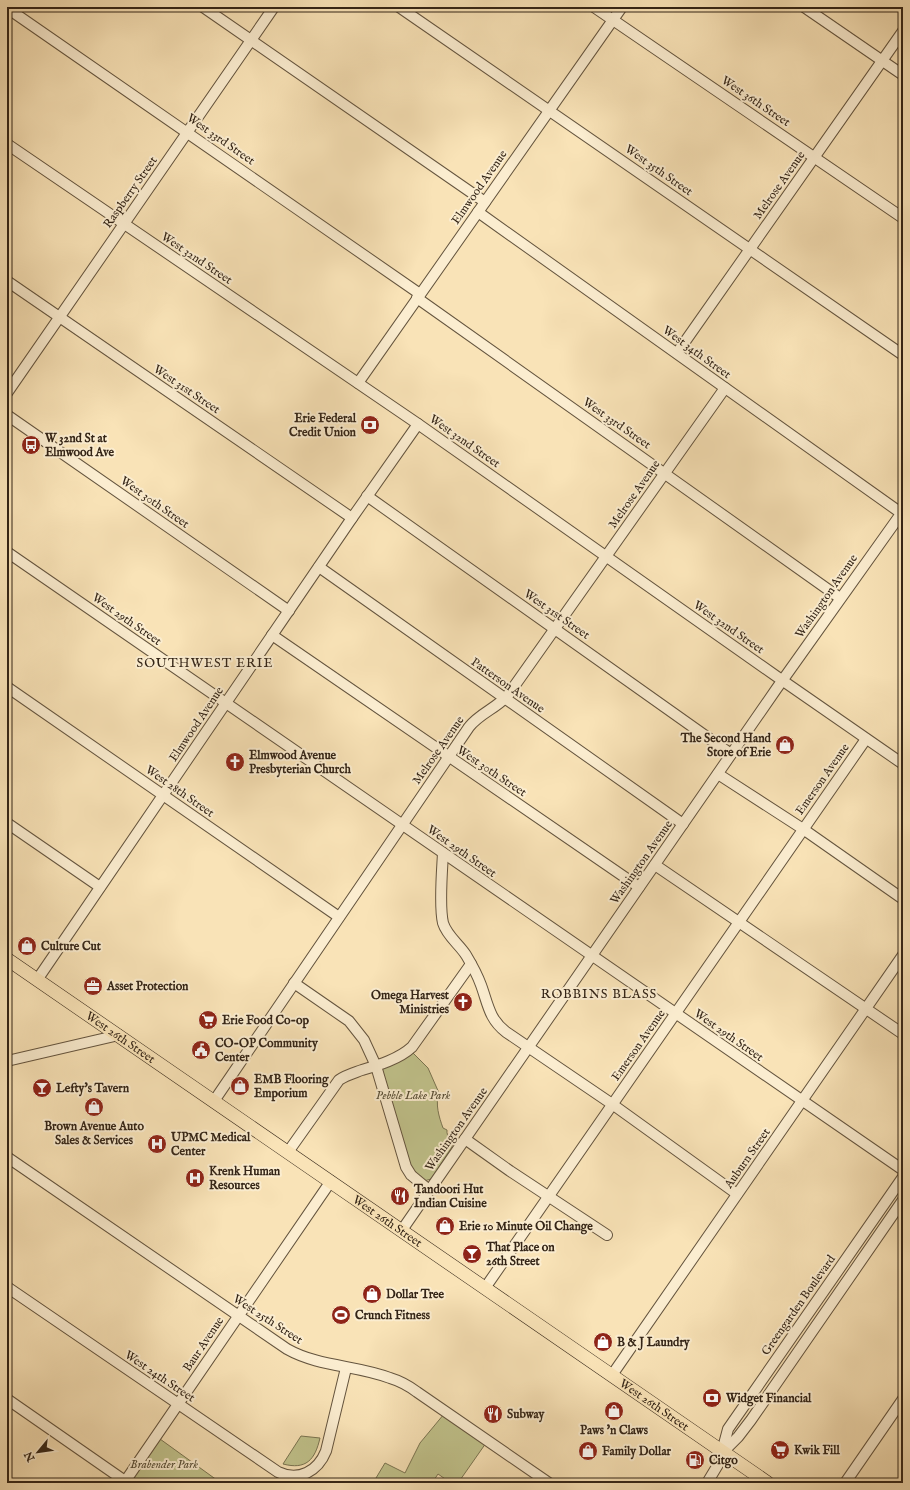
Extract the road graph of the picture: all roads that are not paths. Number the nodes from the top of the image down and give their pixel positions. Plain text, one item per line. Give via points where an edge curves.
1 (203, 7) edge
2 (274, 7) edge
3 (399, 7) edge
4 (594, 7) edge
5 (622, 7) edge
6 (804, 7) edge
7 (7, 8) edge
8 (613, 20) junction
9 (903, 31) edge
10 (251, 40) junction
11 (882, 61) junction
12 (903, 75) edge
13 (549, 111) junction
14 (187, 132) junction
15 (7, 144) edge
16 (815, 157) junction
17 (485, 202) junction
18 (478, 212) junction
19 (903, 218) edge
20 (124, 224) junction
21 (750, 249) junction
22 (7, 281) edge
23 (419, 296) junction
24 (59, 317) junction
25 (677, 353) junction
26 (903, 355) edge
27 (358, 383) junction
28 (725, 388) junction
29 (7, 393) edge
30 (7, 415) edge
31 (418, 424) junction
32 (665, 473) junction
33 (367, 496) junction
34 (902, 512) edge
35 (352, 518) junction
36 (7, 552) edge
37 (606, 556) junction
38 (319, 567) junction
39 (840, 598) junction
40 (289, 611) junction
41 (555, 628) junction
42 (272, 635) junction
43 (782, 681) junction
44 (7, 687) edge
45 (505, 698) junction
46 (226, 703) junction
47 (866, 739) junction
48 (732, 754) junction
49 (448, 757) junction
50 (903, 764) edge
51 (718, 774) junction
52 (163, 795) junction
53 (7, 823) edge
54 (683, 824) junction
55 (402, 825) junction
56 (803, 829) junction
57 (443, 853) junction
58 (655, 865) junction
59 (100, 887) junction
60 (639, 888) junction
61 (903, 899) edge
62 (339, 917) junction
63 (739, 921) junction
64 (903, 955) edge
65 (592, 956) junction
66 (7, 959) edge
67 (471, 964) junction
68 (37, 980) junction
69 (294, 983) junction
70 (866, 1008) junction
71 (676, 1013) junction
72 (903, 1034) edge
73 (119, 1035) junction
74 (529, 1047) junction
75 (7, 1061) edge
76 (376, 1066) junction
77 (214, 1100) junction
78 (802, 1101) junction
79 (612, 1104) junction
80 (465, 1139) junction
81 (288, 1152) junction
82 (7, 1157) edge
83 (903, 1170) edge
84 (903, 1177) edge
85 (330, 1181) junction
86 (429, 1190) junction
87 (737, 1194) junction
88 (549, 1196) junction
89 (903, 1200) edge
90 (402, 1230) junction
91 (608, 1235) dead end
92 (7, 1287) edge
93 (486, 1288) junction
94 (238, 1316) junction
95 (346, 1368) junction
96 (612, 1375) junction
97 (7, 1398) edge
98 (903, 1399) edge
99 (178, 1404) junction
100 (723, 1452) junction
101 (124, 1482) edge
102 (549, 1483) edge
103 (707, 1483) edge
104 (768, 1483) edge
105 (845, 1483) edge

1 - 10 street
2 - 10 street, Raspberry Street
3 - 13 street, West 35th Street
4 - 8 street, West 36th Street
5 - 8 street, Elmwood Avenue
6 - 11 street
7 - 14 street, West 33rd Street
8 - 13 street, Elmwood Avenue
8 - 16 street, West 36th Street
9 - 11 street, Melrose Avenue
10 - 14 street, Raspberry Street
10 - 17 street
11 - 12 street
11 - 16 street, Melrose Avenue
13 - 17 street, Elmwood Avenue
13 - 21 street, West 35th Street
14 - 20 street, Raspberry Street
14 - 23 street, West 33rd Street
15 - 20 street, West 32nd Street
16 - 19 street, West 36th Street
16 - 21 street, Melrose Avenue
17 - 18 street, Elmwood Avenue
18 - 23 street, Elmwood Avenue
18 - 25 street, West 34th Street
20 - 24 street, Raspberry Street
20 - 27 street, West 32nd Street
21 - 25 street, Melrose Avenue
21 - 26 street, West 35th Street
22 - 24 street, West 31st Street
23 - 27 street, Elmwood Avenue
23 - 32 street, West 33rd Street
24 - 29 street, Raspberry Street
24 - 35 street, West 31st Street
25 - 28 street, West 34th Street
27 - 31 street, West 32nd Street
28 - 32 street, Melrose Avenue
28 - 34 street, West 34th Street
30 - 40 street, West 30th Street
31 - 33 street, Elmwood Avenue
31 - 37 street, West 32nd Street
32 - 37 street, Melrose Avenue
32 - 39 street, West 33rd Street
33 - 35 street, Elmwood Avenue
33 - 41 street, West 31st Street
34 - 39 street, Washington Avenue
35 - 38 street, Elmwood Avenue
36 - 46 street, West 29th Street
37 - 41 street, Melrose Avenue
37 - 43 street, West 32nd Street
38 - 40 street, Elmwood Avenue
38 - 45 street, Patterson Avenue
39 - 43 street, Washington Avenue
40 - 42 street, Elmwood Avenue
41 - 45 street, Melrose Avenue
41 - 48 street, West 31st Street
42 - 46 street, Elmwood Avenue
42 - 49 street, West 30th Street
43 - 47 street, West 32nd Street
43 - 48 street, Washington Avenue
44 - 52 street, West 28th Street
45 - 49 street, Melrose Avenue via 473,722
45 - 54 street, Patterson Avenue
46 - 52 street, Elmwood Avenue
46 - 55 street, West 29th Street
47 - 50 street, West 32nd Street
47 - 56 street, Emerson Avenue
48 - 51 street, Washington Avenue
49 - 55 street, Melrose Avenue
49 - 60 street, West 30th Street
51 - 54 street, Washington Avenue
51 - 56 street
52 - 59 street, Elmwood Avenue
52 - 62 street, West 28th Street
53 - 59 street
54 - 58 street, Washington Avenue
55 - 57 street, West 29th Street
55 - 62 street, Melrose Avenue
56 - 61 street
56 - 63 street, Emerson Avenue
57 - 65 street, West 29th Street
57 - 67 street via 443,924
58 - 60 street, Washington Avenue
58 - 63 street
59 - 68 street, Elmwood Avenue
60 - 65 street, Washington Avenue
62 - 69 street, Melrose Avenue
63 - 70 street
63 - 71 street, Emerson Avenue
64 - 70 street, Auburn Street
65 - 71 street, West 29th Street
65 - 74 street, Washington Avenue
66 - 68 main road, West 26th Street
67 - 74 street via 481,984 490,1014 501,1028
67 - 76 street via 412,1047 400,1056
68 - 73 main road, West 26th Street
69 - 76 street via 355,1027
69 - 77 street, Melrose Avenue
70 - 72 street
70 - 78 street, Auburn Street
71 - 78 street, West 29th Street
71 - 79 street, Emerson Avenue
73 - 75 street
73 - 77 main road, West 26th Street
74 - 79 street
74 - 80 street, Washington Avenue
76 - 81 street via 346,1075 339,1080
76 - 86 street via 406,1167
77 - 81 main road, West 26th Street
78 - 83 street, West 29th Street
78 - 87 street, Auburn Street
79 - 87 street
79 - 88 street, Emerson Avenue
80 - 86 street, Washington Avenue
80 - 88 street
81 - 85 main road, West 26th Street
82 - 94 street, West 25th Street
84 - 100 street, Greengarden Boulevard via 728,1429
85 - 90 main road, West 26th Street
85 - 94 street, Baur Avenue
86 - 90 street, Washington Avenue
87 - 96 street, Auburn Street
88 - 91 street
88 - 93 street, Emerson Avenue
89 - 100 street, Greengarden Boulevard via 751,1420
90 - 93 main road, West 26th Street
92 - 99 street, West 24th Street
93 - 96 main road, West 26th Street
94 - 95 street, West 25th Street via 296,1354
94 - 99 street, Baur Avenue
95 - 99 street, West 24th Street via 326,1451 317,1467 302,1476 278,1472
95 - 102 street, West 25th Street via 380,1374 408,1386
96 - 100 main road, West 26th Street
97 - 101 street
98 - 105 street
99 - 101 street, Baur Avenue
100 - 103 street, Greengarden Boulevard
100 - 104 main road, West 26th Street

